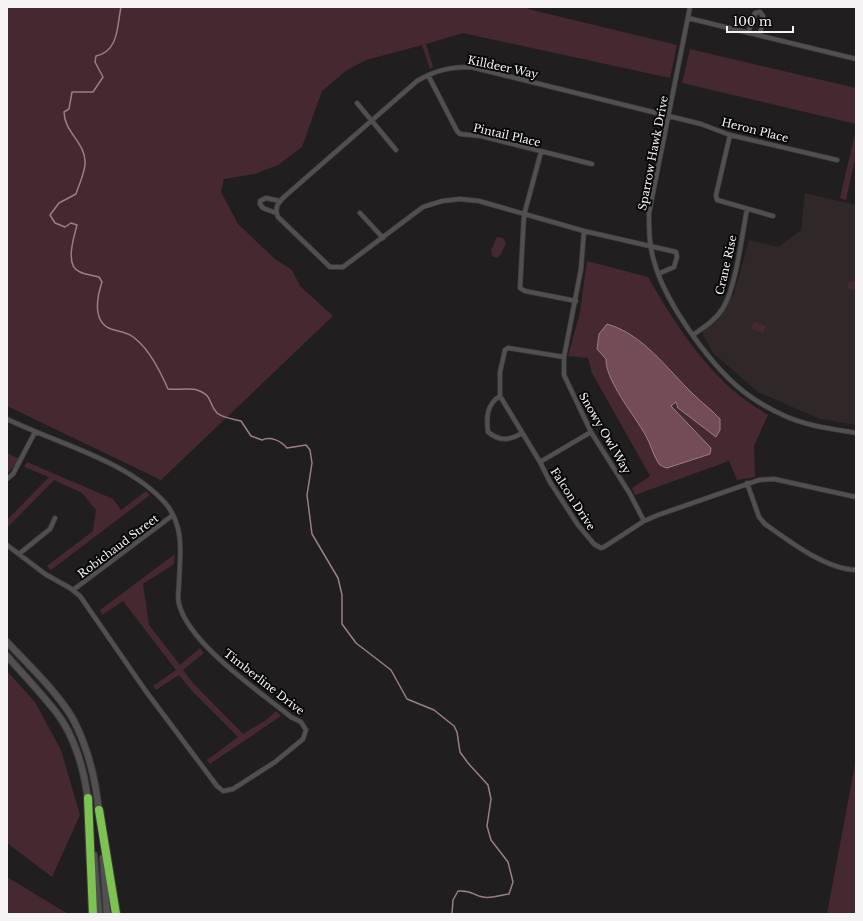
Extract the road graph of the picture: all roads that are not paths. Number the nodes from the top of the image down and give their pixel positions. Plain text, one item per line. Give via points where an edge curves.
1 (690, 7) edge
2 (688, 18) junction
3 (748, 33) junction
4 (760, 35) junction
5 (856, 59) edge
6 (428, 75) junction
7 (357, 103) dead end
8 (669, 117) junction
9 (373, 121) junction
10 (730, 135) junction
11 (396, 150) dead end
12 (541, 152) junction
13 (837, 160) dead end
14 (592, 164) dead end
15 (280, 201) junction
16 (747, 209) junction
17 (276, 213) junction
18 (360, 213) dead end
19 (524, 215) junction
20 (773, 216) dead end
21 (584, 231) junction
22 (383, 238) junction
23 (650, 244) junction
24 (658, 274) junction
25 (576, 302) junction
26 (693, 335) junction
27 (564, 357) junction
28 (500, 396) junction
29 (7, 419) edge
30 (35, 432) junction
31 (592, 432) junction
32 (522, 433) junction
33 (856, 433) edge
34 (540, 462) junction
35 (7, 479) edge
36 (747, 483) junction
37 (856, 497) edge
38 (173, 515) junction
39 (55, 518) dead end
40 (644, 521) junction
41 (7, 545) edge
42 (19, 554) junction
43 (856, 570) edge
44 (73, 590) junction
45 (7, 642) edge
46 (7, 656) edge
47 (88, 798) junction
48 (99, 810) junction
49 (93, 914) edge
50 (99, 914) edge
51 (107, 914) edge
52 (116, 914) edge

1 - 2 street, Sparrow Hawk Drive
2 - 3 street
2 - 8 street, Sparrow Hawk Drive
3 - 4 street
3 - 4 street via 753,15 760,12 763,16
4 - 5 street
6 - 8 street, Killdeer Way via 454,67 472,67
6 - 9 street, Killdeer Way via 417,81
6 - 12 street, Pintail Place via 460,134 481,136
7 - 9 street
8 - 10 street, Heron Place via 701,124
8 - 23 street, Sparrow Hawk Drive via 649,212
9 - 11 street
9 - 15 street, Killdeer Way
10 - 13 street, Heron Place
10 - 16 street via 717,200
12 - 14 street, Pintail Place
12 - 19 street
15 - 17 street
15 - 17 street via 266,198 260,201 262,208
16 - 20 street
16 - 26 street, Crane Rise via 730,294 723,309 710,323
17 - 22 street via 330,267 343,267
18 - 22 street
19 - 21 street
19 - 22 street via 479,201 442,201 423,207
19 - 25 street via 520,288
21 - 23 street
21 - 25 street, Snowy Owl Way
23 - 24 street, Sparrow Hawk Drive
23 - 24 street via 675,250 677,255 674,267
24 - 26 street, Sparrow Hawk Drive
25 - 27 street, Snowy Owl Way
26 - 33 street, Sparrow Hawk Drive via 711,359 750,397 786,417
27 - 28 street via 508,348 501,363
27 - 31 street, Snowy Owl Way via 564,375
28 - 32 street, Falcon Drive
28 - 32 street via 492,400 488,410 488,432 501,439 516,437
29 - 30 street, Timberline Drive
30 - 35 street via 13,474
30 - 38 street, Timberline Drive via 125,471 145,484
31 - 34 street
31 - 40 street, Snowy Owl Way
32 - 34 street, Falcon Drive
34 - 40 street, Falcon Drive via 578,525 598,547 604,547
36 - 37 street, Falcon Drive via 774,479
36 - 40 street, Falcon Drive
36 - 43 street via 758,517 765,524 814,556
38 - 44 street, Robichaud Street
38 - 44 street, Timberline Drive via 181,545 178,603 183,616 210,652 291,717 301,722 306,730 303,739 275,762 233,789 223,791 217,786 145,690 80,596
39 - 42 street via 50,529
41 - 42 street, Timberline Drive
42 - 44 street, Timberline Drive via 45,574
45 - 48 main road via 32,668 72,718 90,762 96,783
46 - 47 main road via 57,713 66,728 77,755
47 - 49 highway
47 - 50 main road
48 - 51 main road
48 - 52 highway

